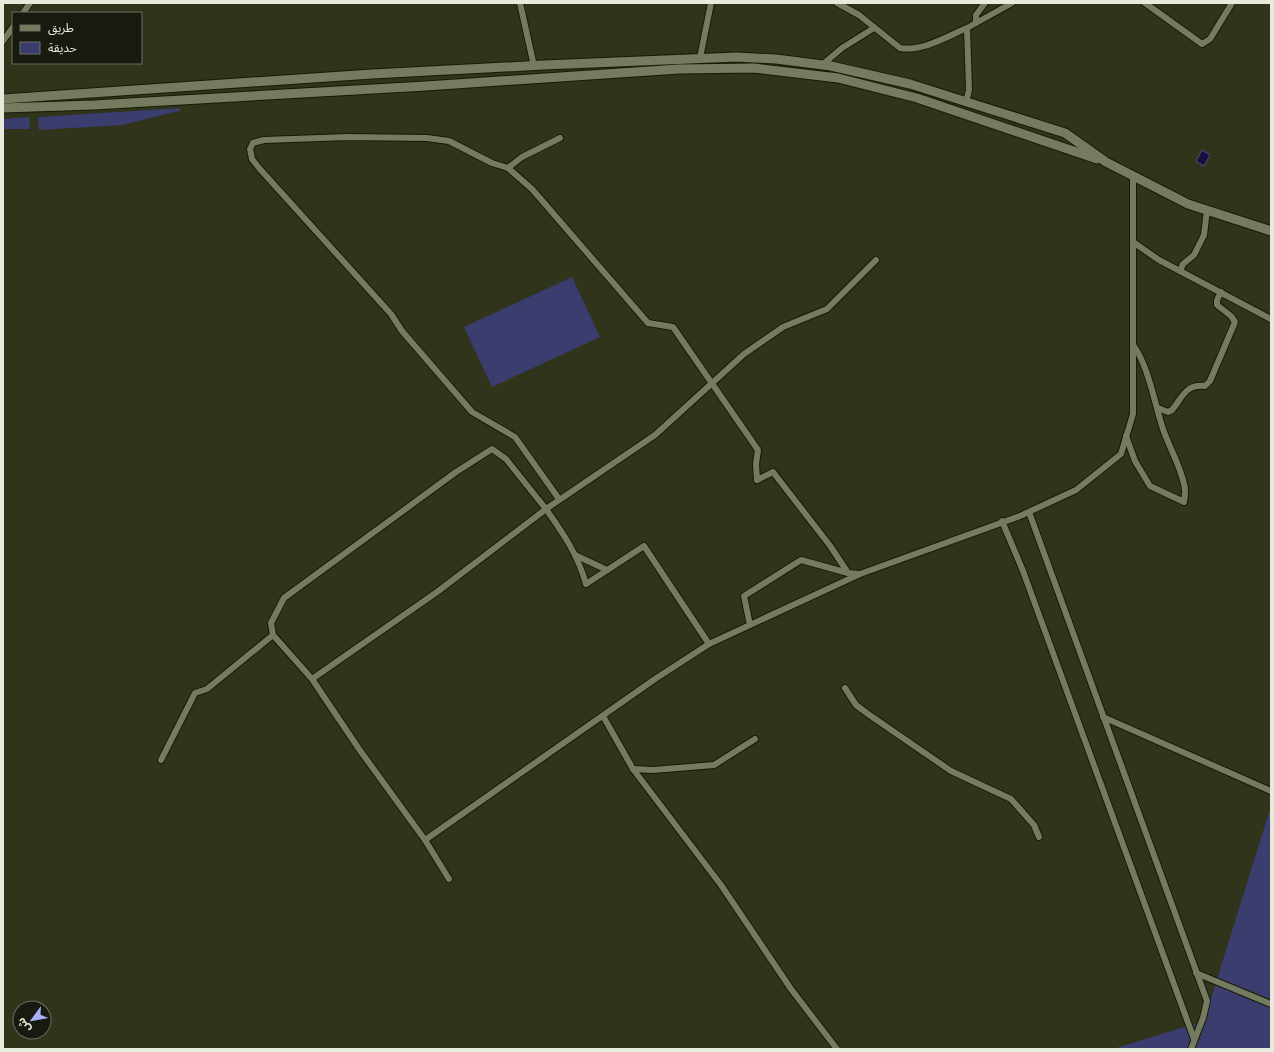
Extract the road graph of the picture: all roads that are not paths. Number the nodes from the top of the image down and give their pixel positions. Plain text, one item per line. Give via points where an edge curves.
1 (20, 3) edge
2 (30, 3) edge
3 (520, 3) edge
4 (711, 3) edge
5 (837, 3) edge
6 (985, 3) edge
7 (1012, 3) edge
8 (1146, 3) edge
9 (1232, 3) edge
10 (24, 12) edge
11 (976, 23) junction
12 (12, 28) edge
13 (874, 28) junction
14 (967, 28) junction
15 (3, 41) edge
16 (700, 58) junction
17 (544, 65) junction
18 (822, 65) junction
19 (534, 66) junction
20 (470, 70) junction
21 (439, 72) junction
22 (545, 78) junction
23 (472, 83) junction
24 (441, 84) junction
25 (3, 99) edge
26 (966, 102) junction
27 (3, 108) edge
28 (560, 138) dead end
29 (1106, 162) junction
30 (508, 168) junction
31 (1133, 176) junction
32 (1207, 210) junction
33 (1271, 231) edge
34 (1133, 242) junction
35 (876, 260) dead end
36 (1180, 271) junction
37 (1221, 292) junction
38 (1271, 319) edge
39 (1133, 345) junction
40 (713, 382) junction
41 (1158, 408) junction
42 (1126, 436) junction
43 (558, 499) junction
44 (546, 509) junction
45 (1029, 512) junction
46 (1002, 521) junction
47 (575, 554) junction
48 (607, 570) junction
49 (848, 573) junction
50 (860, 574) junction
51 (750, 626) junction
52 (273, 635) junction
53 (708, 644) junction
54 (312, 679) junction
55 (845, 688) dead end
56 (603, 716) junction
57 (1103, 717) junction
58 (755, 739) dead end
59 (161, 760) dead end
60 (633, 769) junction
61 (1271, 791) edge
62 (1039, 837) dead end
63 (425, 840) junction
64 (449, 879) dead end
65 (1196, 973) junction
66 (1271, 1004) edge
67 (1194, 1039) junction
68 (837, 1049) edge
69 (1191, 1049) edge

1 - 10 street
2 - 10 street
3 - 19 street
4 - 16 street
5 - 13 street via 860,15
6 - 11 street via 976,15
7 - 11 street
8 - 9 street via 1204,44 1210,39
11 - 14 street
12 - 15 street
13 - 14 street via 900,48 908,50
13 - 18 street via 842,48
14 - 26 street
16 - 17 main road
16 - 18 main road via 744,57
17 - 19 main road
17 - 22 main road
18 - 26 main road via 910,84
19 - 20 main road
20 - 21 main road
20 - 23 main road via 475,78
21 - 24 main road via 435,76
21 - 25 main road via 372,74
22 - 23 main road
22 - 29 main road via 679,69 746,68 838,78 917,98
23 - 24 main road
24 - 27 main road
26 - 29 main road via 1065,133
28 - 30 street via 522,157
29 - 31 main road
30 - 40 street via 532,189 648,323 673,327
30 - 43 street via 492,163 448,141 427,138 264,140 253,143 250,149 252,159 259,168 391,314 402,331 472,412 515,437
31 - 32 main road via 1188,204
31 - 34 street
32 - 33 main road
32 - 36 street via 1204,235 1194,254 1183,264
34 - 36 street
34 - 39 street
35 - 40 street via 826,309 783,327 744,354
36 - 37 street
37 - 38 street
37 - 41 street via 1217,305 1235,322 1210,381 1205,386 1197,385 1188,390 1172,410 1168,412
39 - 41 street via 1141,359
39 - 42 street via 1133,414
40 - 43 street via 655,435
40 - 49 street via 758,450 757,480 773,472 780,479
41 - 42 street via 1163,429 1185,484 1184,502 1150,486 1135,461
42 - 45 street via 1121,454 1076,490
43 - 44 street
44 - 47 street
44 - 52 street via 506,460 492,449 456,472 284,598 271,623
44 - 54 street via 437,592
45 - 46 street
45 - 57 street
46 - 50 street
46 - 67 street
47 - 48 street
47 - 48 street via 586,584
48 - 53 street via 644,546
49 - 50 street
49 - 51 street via 801,560 744,596
50 - 51 street
51 - 53 street
52 - 54 street
52 - 59 street via 207,689 195,692
53 - 56 street
54 - 63 street
55 - 62 street via 856,705 951,771 1011,799 1034,825
56 - 60 street
56 - 63 street
57 - 61 street
57 - 65 street
58 - 60 street via 714,765
60 - 68 street via 722,885 791,989
63 - 64 street
65 - 66 street
65 - 67 street via 1207,1001
67 - 69 street

